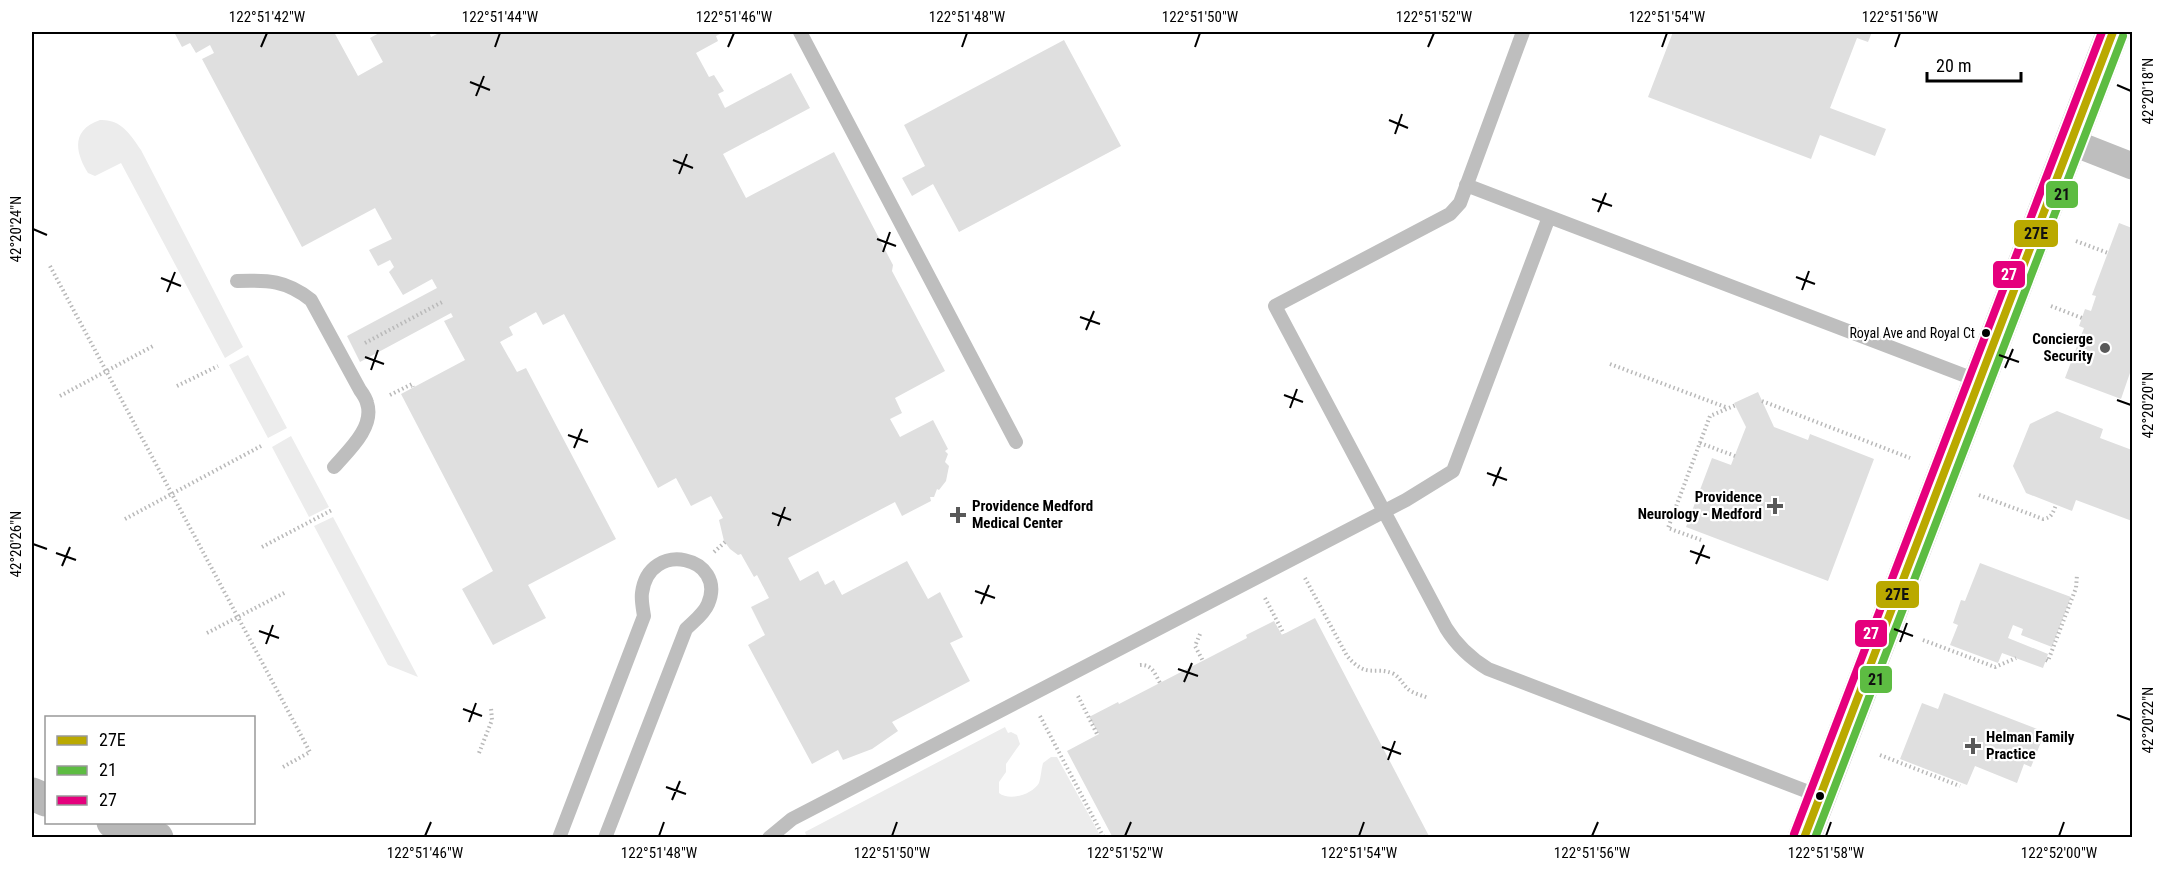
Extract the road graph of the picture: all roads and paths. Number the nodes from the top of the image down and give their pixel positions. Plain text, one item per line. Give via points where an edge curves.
1 (800, 32) edge
2 (1523, 32) edge
3 (2113, 32) edge
4 (2071, 142) junction
5 (2133, 166) edge
6 (1466, 185) junction
7 (1549, 217) junction
8 (2076, 242) dead end
9 (2108, 253) dead end
10 (50, 266) dead end
11 (237, 281) dead end
12 (444, 301) dead end
13 (2051, 306) dead end
14 (2082, 318) dead end
15 (365, 343) dead end
16 (155, 345) dead end
17 (1610, 364) dead end
18 (218, 366) dead end
19 (106, 371) junction
20 (1979, 381) junction
21 (177, 386) dead end
22 (414, 387) dead end
23 (390, 395) dead end
24 (60, 396) dead end
25 (1762, 401) dead end
26 (1736, 405) dead end
27 (1729, 408) junction
28 (1016, 442) dead end
29 (1700, 443) junction
30 (261, 446) dead end
31 (1734, 456) dead end
32 (1910, 458) dead end
33 (334, 467) dead end
34 (172, 494) junction
35 (1979, 495) dead end
36 (2056, 504) dead end
37 (332, 510) dead end
38 (1384, 510) junction
39 (125, 519) dead end
40 (1701, 540) dead end
41 (725, 542) dead end
42 (262, 547) dead end
43 (713, 552) dead end
44 (2077, 575) dead end
45 (1305, 578) dead end
46 (286, 592) dead end
47 (1265, 598) dead end
48 (238, 616) junction
49 (207, 633) dead end
50 (1284, 634) dead end
51 (1923, 640) dead end
52 (2016, 658) dead end
53 (2046, 660) dead end
54 (1078, 696) dead end
55 (1428, 698) dead end
56 (491, 708) dead end
57 (1039, 716) dead end
58 (1097, 734) dead end
59 (479, 753) dead end
60 (1880, 754) dead end
61 (283, 767) dead end
62 (1960, 786) dead end
63 (1820, 796) junction
64 (119, 824) edge
65 (156, 837) edge
66 (559, 837) edge
67 (605, 837) edge
68 (769, 837) edge
69 (1104, 837) edge
70 (1804, 837) edge

1 - 28 lane
2 - 6 lane
3 - 4 street
4 - 5 street
4 - 20 street
6 - 7 lane
6 - 38 lane via 1460,203 1450,214 1275,306
7 - 20 lane
7 - 38 lane via 1453,471
8 - 9 path
10 - 19 path
11 - 33 lane via 285,284 311,300 368,404 366,422
12 - 15 path
13 - 14 path
16 - 19 path
17 - 27 path
18 - 21 path
19 - 24 path
19 - 34 path
20 - 63 street
22 - 23 path via 412,384
25 - 32 path
26 - 27 path
27 - 29 path via 1710,416
29 - 31 path
29 - 40 path via 1668,528
30 - 34 path
34 - 39 path
34 - 48 path
35 - 36 path via 2043,519 2052,515
37 - 42 path
38 - 63 lane via 1446,628 1471,659 1488,669
38 - 68 lane via 792,819
41 - 43 path
44 - 53 path via 2076,588
45 - 55 path via 1353,663 1366,671 1395,675 1408,689
46 - 48 path
47 - 50 path
48 - 49 path
48 - 61 path via 310,752
51 - 52 path via 1995,667
54 - 58 path
56 - 59 path via 492,720
57 - 69 path
60 - 62 path
63 - 70 street
64 - 65 main road
66 - 67 lane via 644,616 642,594 646,580 665,562 688,559 708,577 709,602 686,629

